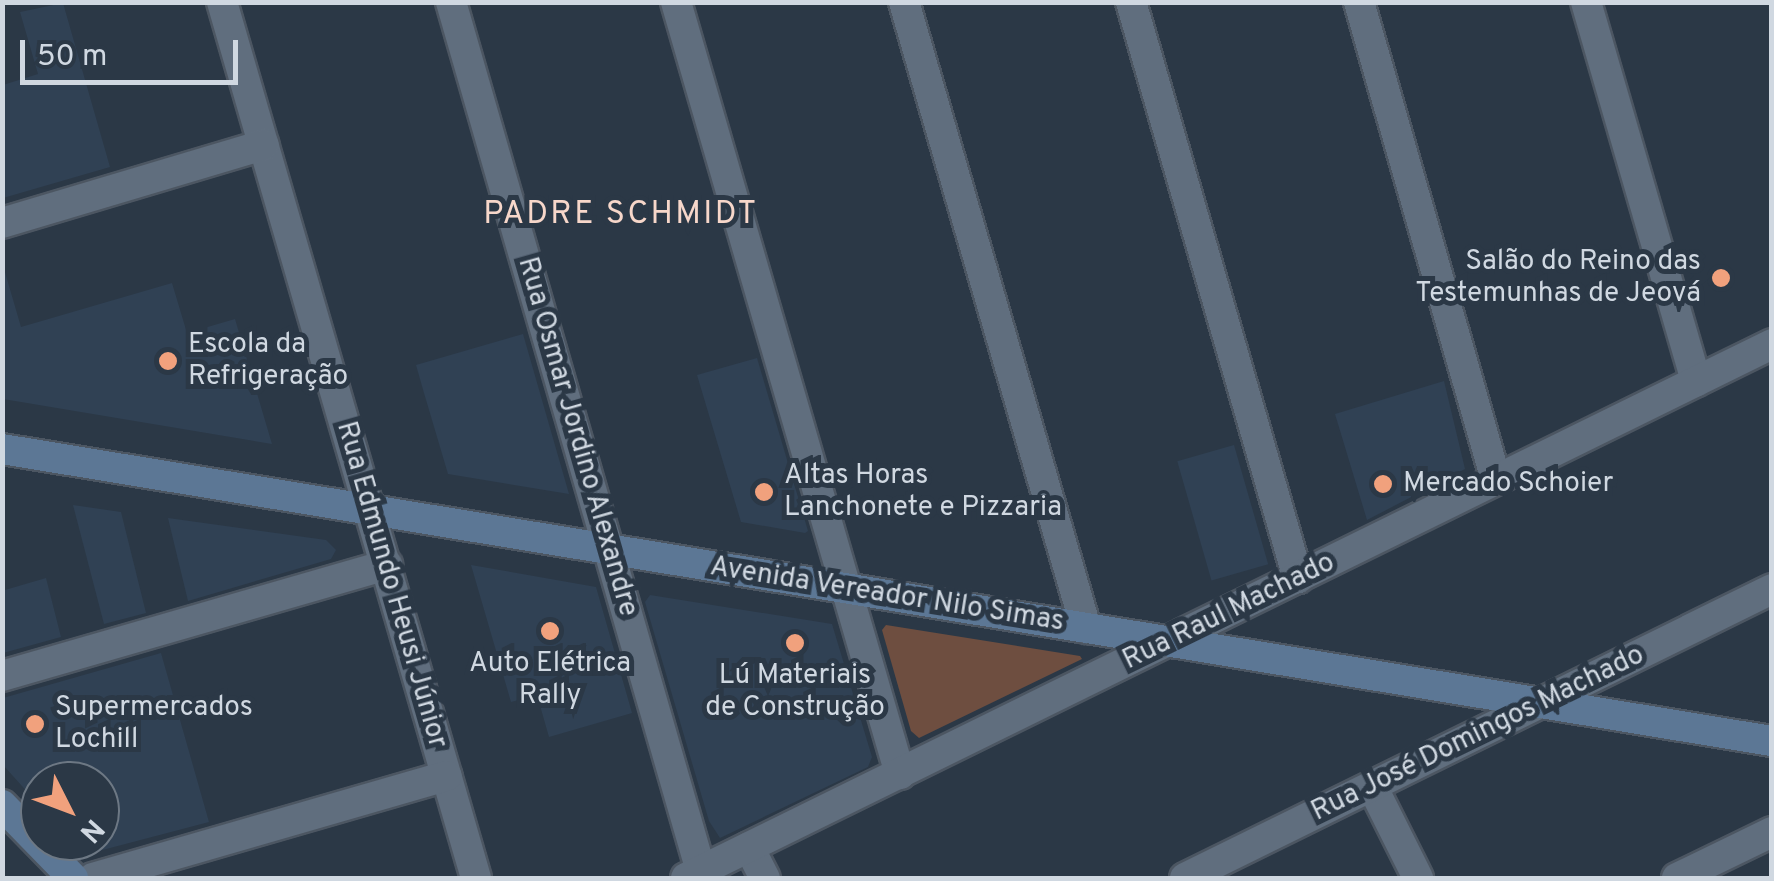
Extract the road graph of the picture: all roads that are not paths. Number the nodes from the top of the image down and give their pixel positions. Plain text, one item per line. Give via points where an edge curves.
1 (222, 2) edge
2 (451, 2) edge
3 (676, 2) edge
4 (904, 2) edge
5 (1132, 2) edge
6 (1359, 2) edge
7 (1586, 2) edge
8 (264, 145) junction
9 (2, 223) edge
10 (1772, 344) edge
11 (1696, 380) junction
12 (2, 449) edge
13 (1496, 480) junction
14 (370, 509) junction
15 (609, 549) junction
16 (387, 565) junction
17 (1298, 578) junction
18 (847, 589) junction
19 (1772, 589) edge
20 (1086, 628) junction
21 (1169, 642) junction
22 (2, 676) edge
23 (1541, 703) junction
24 (1772, 741) edge
25 (900, 774) junction
26 (447, 776) junction
27 (1372, 786) junction
28 (2, 805) edge
29 (1772, 832) edge
30 (750, 847) junction
31 (694, 875) edge
32 (73, 878) edge
33 (93, 878) edge
34 (476, 878) edge
35 (765, 878) edge
36 (1185, 878) edge
37 (1418, 878) edge
38 (1677, 878) edge

1 - 8 street, Rua Edmundo Heusi Júnior
2 - 15 street, Rua Osmar Jordino Alexandre
3 - 18 street
4 - 20 street
5 - 17 street
6 - 13 street
7 - 11 street
8 - 9 street
8 - 14 street, Rua Edmundo Heusi Júnior
10 - 11 street, Rua Raul Machado
11 - 13 street, Rua Raul Machado
12 - 14 main road, Avenida Vereador Nilo Simas
13 - 17 street, Rua Raul Machado
14 - 15 main road, Avenida Vereador Nilo Simas
14 - 16 street, Rua Edmundo Heusi Júnior
15 - 18 main road, Avenida Vereador Nilo Simas
15 - 31 street, Rua Osmar Jordino Alexandre
16 - 22 street
16 - 26 street, Rua Edmundo Heusi Júnior
17 - 21 street, Rua Raul Machado
18 - 20 main road, Avenida Vereador Nilo Simas
18 - 25 street
19 - 23 street, Rua José Domingos Machado
20 - 21 main road, Avenida Vereador Nilo Simas
21 - 23 main road, Avenida Vereador Nilo Simas
21 - 25 street, Rua Raul Machado
23 - 24 main road, Avenida Vereador Nilo Simas
23 - 27 street, Rua José Domingos Machado
25 - 30 street, Rua Raul Machado
26 - 33 street
26 - 34 street, Rua Edmundo Heusi Júnior
27 - 36 street, Rua José Domingos Machado
27 - 37 street
28 - 32 main road
29 - 38 street
30 - 31 street, Rua Raul Machado
30 - 35 street

